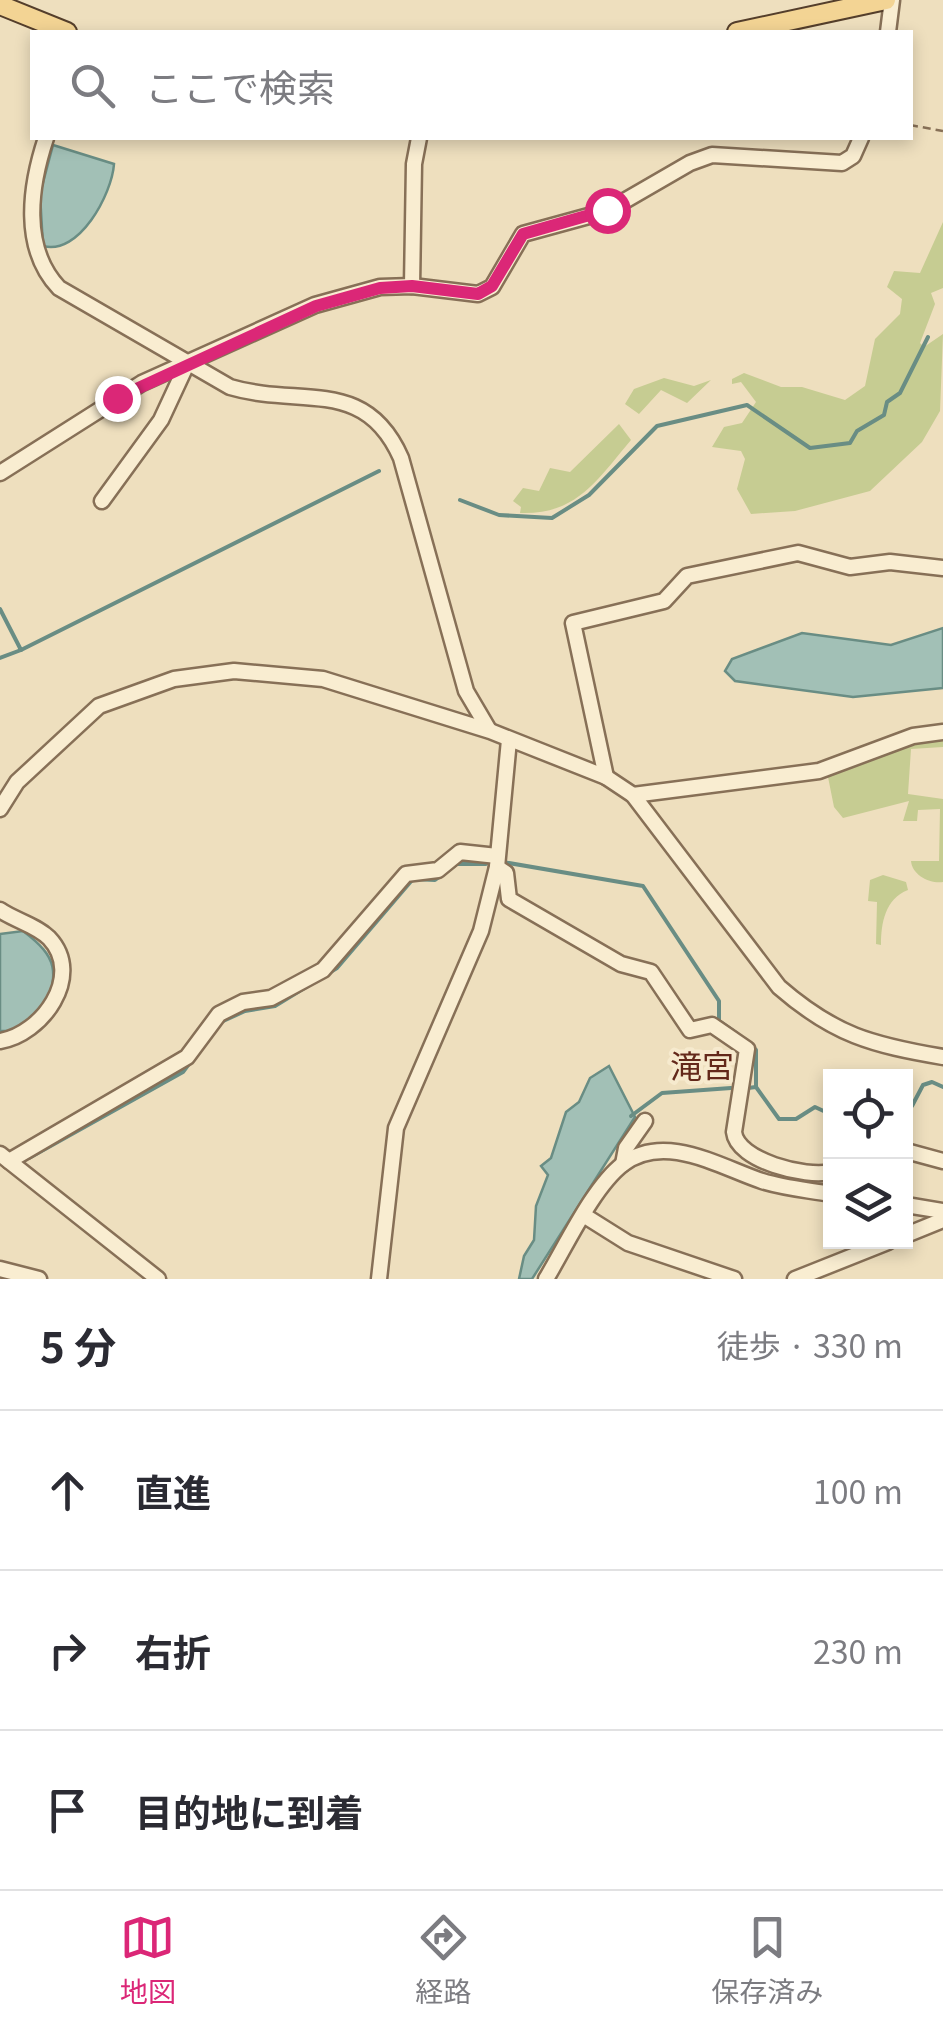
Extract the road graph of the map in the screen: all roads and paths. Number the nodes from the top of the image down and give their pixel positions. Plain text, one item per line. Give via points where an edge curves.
1 (889, 0) edge
2 (0, 5) edge
3 (62, 30) edge
4 (746, 30) edge
5 (888, 30) edge
6 (913, 126) edge
7 (943, 131) edge
8 (46, 140) edge
9 (419, 140) edge
10 (861, 140) edge
11 (412, 286) junction
12 (187, 364) junction
13 (0, 473) edge
14 (102, 502) dead end
15 (943, 568) edge
16 (490, 731) junction
17 (943, 732) edge
18 (509, 740) junction
19 (606, 778) junction
20 (632, 795) junction
21 (0, 810) edge
22 (497, 862) junction
23 (0, 910) edge
24 (0, 1041) edge
25 (943, 1057) edge
26 (645, 1121) dead end
27 (913, 1152) edge
28 (5, 1157) edge
29 (943, 1160) edge
30 (623, 1164) junction
31 (823, 1173) edge
32 (823, 1193) edge
33 (913, 1206) edge
34 (943, 1211) edge
35 (585, 1216) junction
36 (943, 1220) edge
37 (913, 1232) edge
38 (871, 1249) edge
39 (0, 1269) edge
40 (800, 1278) edge
41 (39, 1279) edge
42 (158, 1279) edge
43 (379, 1279) edge
44 (546, 1279) edge
45 (734, 1279) edge

1 - 4 main road
1 - 5 street
2 - 3 main road
6 - 7 path
8 - 12 street via 33,203 42,267 71,296
9 - 11 street
10 - 11 street via 842,163 712,155 607,210 523,234 492,286 478,294
11 - 12 street via 316,306
12 - 13 street via 142,383
12 - 14 street via 161,420
12 - 16 street via 247,392 351,403 385,427 401,458 471,706
15 - 19 street via 890,562 850,567 798,553 687,576 664,601 572,622
16 - 18 street
16 - 21 street via 301,675 234,671 174,679 98,706 16,782
17 - 20 street via 819,770
18 - 19 street
18 - 22 street
19 - 20 street
20 - 25 street via 779,988 803,1009 856,1040
22 - 28 street via 460,852 438,870 406,874 324,970 219,1014 187,1056
22 - 31 street via 506,873 508,898 621,964 651,972 690,1030 712,1025 747,1049 734,1132 746,1155
22 - 43 street via 482,931 396,1128
23 - 24 street via 48,938 58,954 60,980 41,1020
26 - 30 street
27 - 29 street
28 - 42 street
30 - 32 street via 668,1151
30 - 35 street
33 - 34 street
35 - 44 street
35 - 45 street via 628,1243
36 - 37 street
38 - 40 street
39 - 41 street

